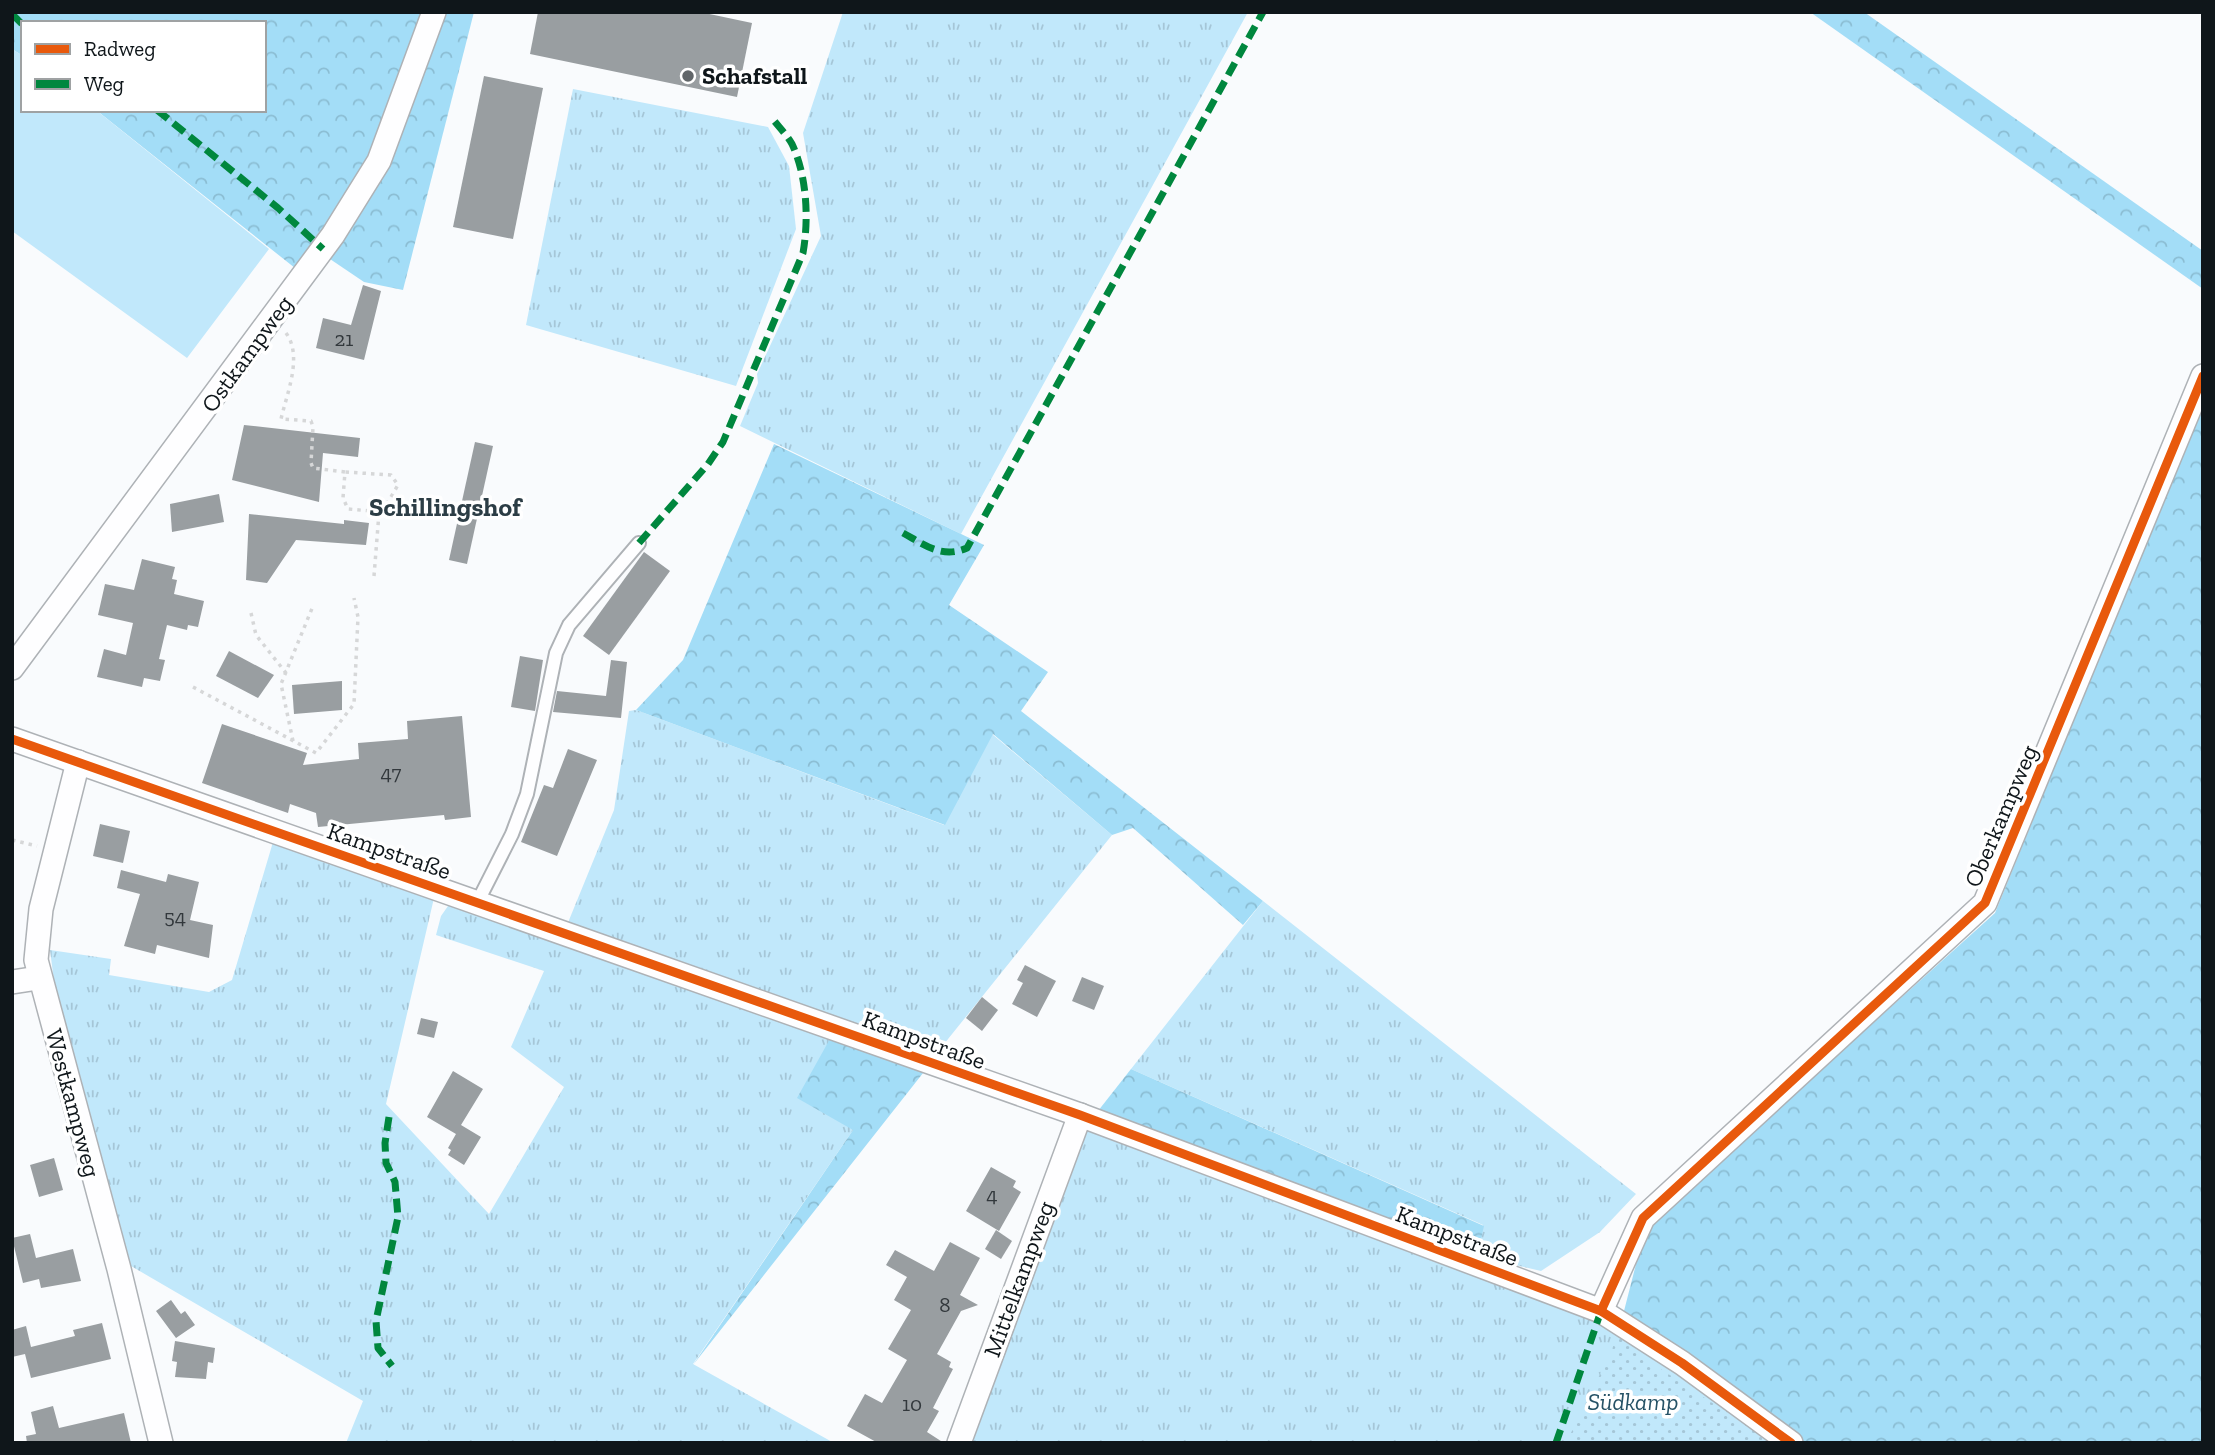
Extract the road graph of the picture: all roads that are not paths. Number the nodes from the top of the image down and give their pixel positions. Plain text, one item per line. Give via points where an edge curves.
1 (433, 12) edge
2 (2203, 376) edge
3 (639, 543) dead end
4 (12, 668) edge
5 (12, 739) edge
6 (79, 762) junction
7 (477, 903) junction
8 (38, 978) junction
9 (12, 982) edge
10 (1080, 1115) junction
11 (1601, 1311) junction
12 (161, 1443) edge
13 (959, 1443) edge
14 (1791, 1443) edge

1 - 4 street, Ostkampweg via 379,161 333,235
2 - 11 street, Oberkampweg via 1985,903 1643,1219
3 - 7 lane via 569,625 556,653 527,794
5 - 6 street, Kampstraße
6 - 7 street, Kampstraße
6 - 8 street, Westkampweg via 41,909 36,943
7 - 10 street, Kampstraße
8 - 9 street
8 - 12 street, Westkampweg via 119,1269
10 - 11 street, Kampstraße
10 - 13 street, Mittelkampweg
11 - 14 street, Kampstraße via 1682,1363

